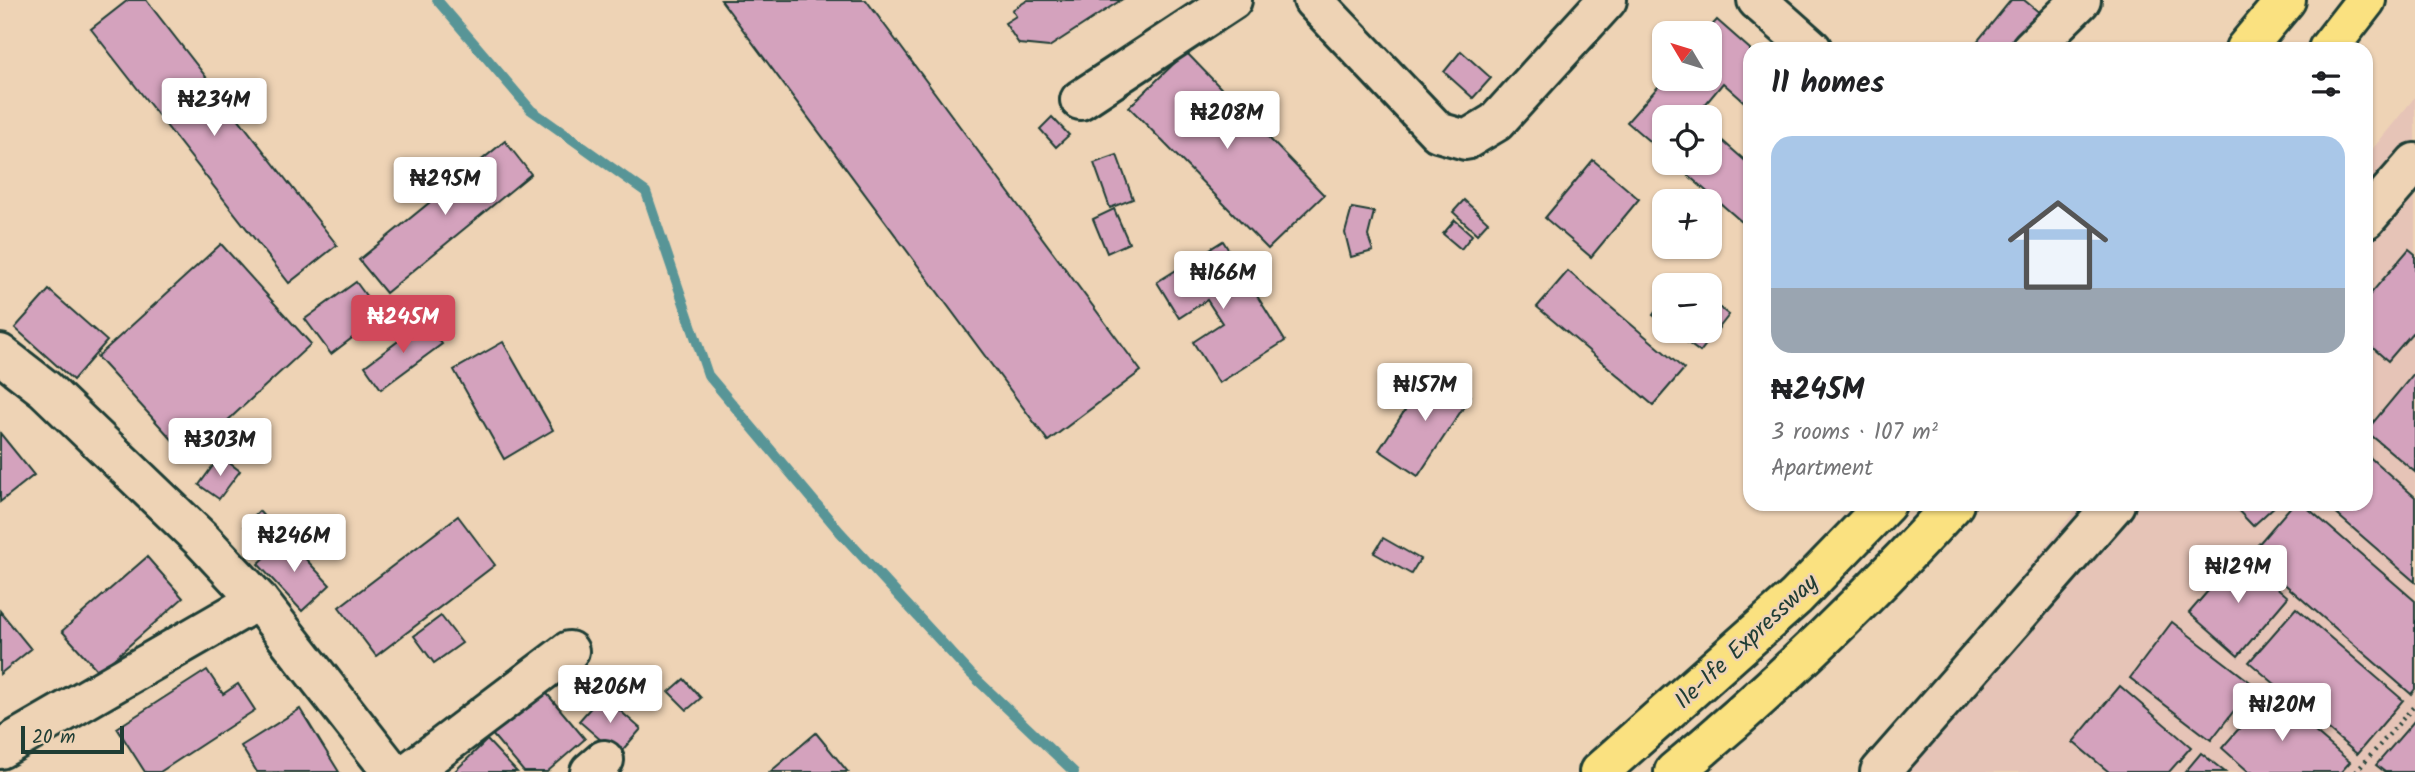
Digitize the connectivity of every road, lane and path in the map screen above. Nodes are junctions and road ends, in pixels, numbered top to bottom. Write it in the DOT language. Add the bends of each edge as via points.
graph roads {
  1 [pos="1232,0"];
  2 [pos="1312,0"];
  3 [pos="1606,0"];
  4 [pos="1757,0"];
  5 [pos="2081,0"];
  6 [pos="2286,0"];
  7 [pos="2367,0"];
  8 [pos="1804,42"];
  9 [pos="2038,42"];
  10 [pos="2251,42"];
  11 [pos="2334,42"];
  12 [pos="1080,100"];
  13 [pos="2415,163"];
  14 [pos="2373,211"];
  15 [pos="0,354"];
  16 [pos="1879,511"];
  17 [pos="1948,511"];
  18 [pos="2109,511"];
  19 [pos="258,600"];
  20 [pos="569,651"];
  21 [pos="2415,705"];
  22 [pos="0,749"];
  23 [pos="392,772"];
  24 [pos="409,772"];
  25 [pos="1599,772"];
  26 [pos="1674,772"];
  27 [pos="1880,772"];
  28 [pos="2356,772"];
  1 -- 12 [label="street"];
  2 -- 3 [label="street" via="1438,132 1466,140 1496,122"];
  4 -- 8 [label="street"];
  5 -- 9 [label="street"];
  6 -- 10 [label="highway"];
  7 -- 11 [label="highway"];
  13 -- 14 [label="street"];
  15 -- 19 [label="street" via="45,389"];
  16 -- 25 [label="highway, Ile-Ife Expressway" via="1796,597"];
  17 -- 26 [label="highway, Ile-Ife Expressway" via="1811,650"];
  18 -- 27 [label="street"];
  19 -- 22 [label="street"];
  19 -- 23 [label="street"];
  20 -- 24 [label="street"];
  21 -- 28 [label="path"];
}
